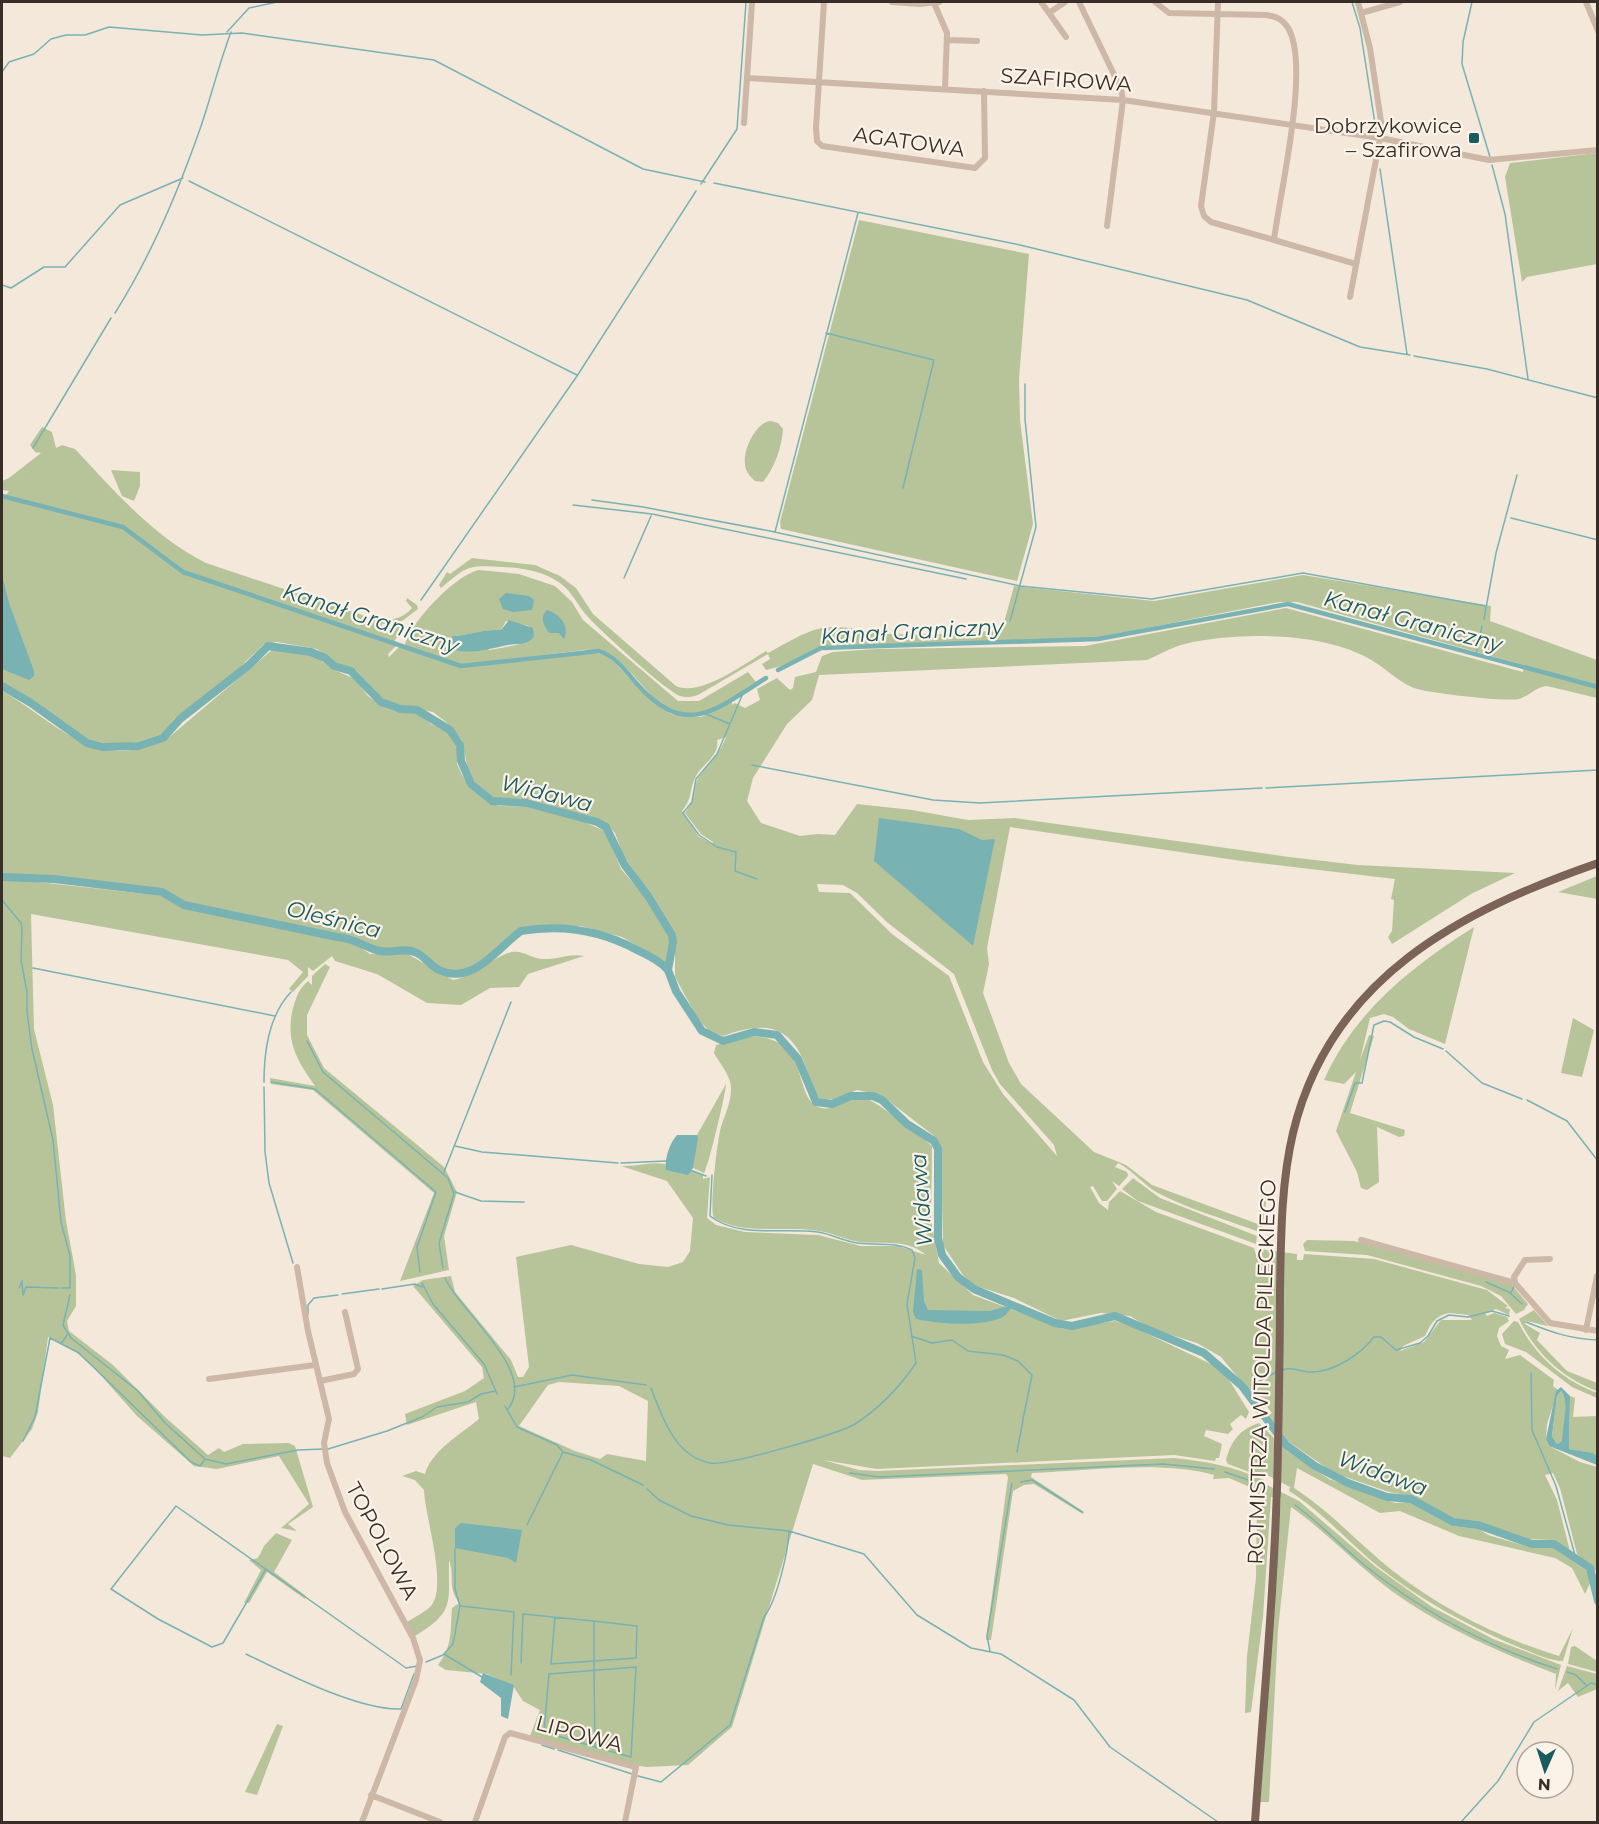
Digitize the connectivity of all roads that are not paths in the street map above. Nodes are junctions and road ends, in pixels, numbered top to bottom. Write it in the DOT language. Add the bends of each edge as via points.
graph roads {
  1 [pos="752,2"];
  2 [pos="824,2"];
  3 [pos="892,2"];
  4 [pos="936,2"];
  5 [pos="1041,2"];
  6 [pos="1065,2"];
  7 [pos="1079,2"];
  8 [pos="1155,2"];
  9 [pos="1218,2"];
  10 [pos="1358,2"];
  11 [pos="1400,2"];
  12 [pos="1586,2"];
  13 [pos="1049,13"];
  14 [pos="1361,13"];
  15 [pos="1217,14"];
  16 [pos="1598,31"];
  17 [pos="1066,38"];
  18 [pos="947,39"];
  19 [pos="977,41"];
  20 [pos="747,78"];
  21 [pos="818,82"];
  22 [pos="945,88"];
  23 [pos="984,92"];
  24 [pos="1123,100"];
  25 [pos="1214,112"];
  26 [pos="744,123"];
  27 [pos="1292,125"];
  28 [pos="1380,138"];
  29 [pos="1598,150"];
  30 [pos="1107,226"];
  31 [pos="1274,240"];
  32 [pos="1356,264"];
  33 [pos="1350,297"];
  34 [pos="1598,863"];
  35 [pos="1360,1240"];
  36 [pos="1550,1259"];
  37 [pos="297,1267"];
  38 [pos="1598,1276"];
  39 [pos="1515,1283"];
  40 [pos="345,1312"];
  41 [pos="1586,1330"];
  42 [pos="1598,1331"];
  43 [pos="315,1365"];
  44 [pos="209,1379"];
  45 [pos="320,1381"];
  46 [pos="371,1795"];
  47 [pos="362,1822"];
  48 [pos="440,1822"];
  49 [pos="475,1822"];
  50 [pos="625,1822"];
  51 [pos="1255,1822"];
  1 -- 20 [label="street"];
  2 -- 21 [label="street"];
  3 -- 4 [label="street"];
  4 -- 18 [label="street"];
  5 -- 13 [label="street"];
  6 -- 13 [label="street"];
  7 -- 24 [label="street"];
  8 -- 15 [label="street" via="1169,13"];
  9 -- 15 [label="street"];
  10 -- 14 [label="street"];
  11 -- 14 [label="street"];
  12 -- 16 [label="street"];
  13 -- 17 [label="street"];
  14 -- 28 [label="street" via="1371,52 1382,128"];
  15 -- 25 [label="street"];
  15 -- 27 [label="street" via="1273,16 1287,25 1298,84"];
  18 -- 19 [label="street"];
  18 -- 22 [label="street"];
  20 -- 21 [label="street, SZAFIROWA"];
  20 -- 26 [label="street"];
  21 -- 22 [label="street, SZAFIROWA"];
  21 -- 23 [label="street, AGATOWA" via="816,135 822,146 975,168 985,158"];
  22 -- 23 [label="street, SZAFIROWA"];
  23 -- 24 [label="street, SZAFIROWA"];
  24 -- 25 [label="street, SZAFIROWA"];
  24 -- 30 [label="street"];
  25 -- 27 [label="street, SZAFIROWA"];
  25 -- 31 [label="street" via="1201,200 1204,216 1211,222"];
  27 -- 28 [label="street, SZAFIROWA"];
  27 -- 31 [label="street"];
  28 -- 29 [label="street, SZAFIROWA" via="1489,160"];
  28 -- 32 [label="street"];
  31 -- 32 [label="street"];
  32 -- 33 [label="street"];
  34 -- 51 [label="main road, ROTMISTRZA WITOLDA PILECKIEGO" via="1506,897 1429,940 1399,964 1349,1016 1318,1067 1300,1109 1287,1166 1281,1234 1277,1497"];
  35 -- 39 [label="street"];
  36 -- 39 [label="street" via="1525,1260 1514,1277"];
  37 -- 43 [label="street, TOPOLOWA"];
  38 -- 41 [label="street"];
  39 -- 41 [label="street" via="1550,1323"];
  40 -- 45 [label="street" via="358,1370"];
  41 -- 42 [label="street"];
  43 -- 44 [label="street"];
  43 -- 45 [label="street, TOPOLOWA"];
  45 -- 46 [label="street, TOPOLOWA" via="330,1424 324,1450 345,1512 396,1603 420,1657 416,1680"];
  46 -- 47 [label="street, TOPOLOWA"];
  46 -- 48 [label="street"];
  49 -- 50 [label="street, LIPOWA" via="510,1733 636,1767"];
}
